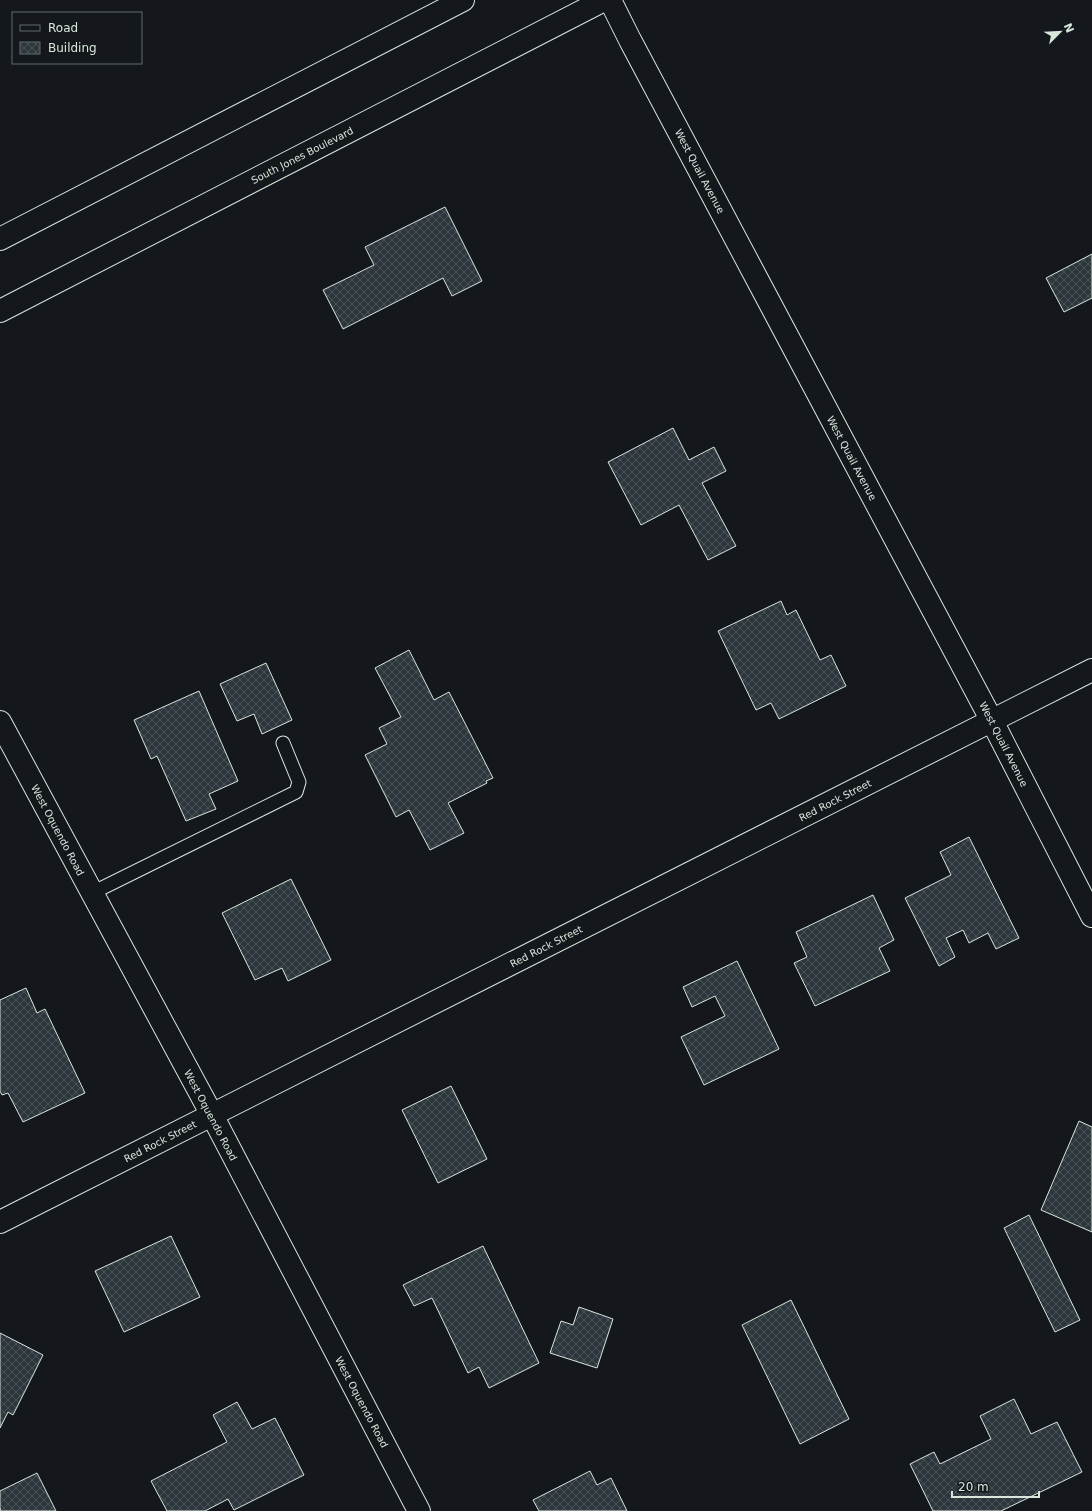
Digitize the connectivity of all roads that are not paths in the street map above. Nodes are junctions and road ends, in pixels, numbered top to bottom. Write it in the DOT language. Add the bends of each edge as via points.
graph roads {
  1 [pos="463,0"];
  2 [pos="604,0"];
  3 [pos="610,0"];
  4 [pos="0,239"];
  5 [pos="0,310"];
  6 [pos="1092,670"];
  7 [pos="992,721"];
  8 [pos="0,722"];
  9 [pos="283,743"];
  10 [pos="92,893"];
  11 [pos="1092,916"];
  12 [pos="212,1115"];
  13 [pos="0,1222"];
  14 [pos="419,1511"];
  1 -- 4 [label="street"];
  2 -- 5 [label="street, South Jones Boulevard"];
  3 -- 7 [label="street, West Quail Avenue"];
  6 -- 7 [label="street, Red Rock Street"];
  7 -- 11 [label="street, West Quail Avenue"];
  7 -- 12 [label="street, Red Rock Street"];
  8 -- 10 [label="street, West Oquendo Road"];
  9 -- 10 [label="lane" via="300,782 296,792"];
  10 -- 12 [label="street, West Oquendo Road"];
  12 -- 13 [label="street, Red Rock Street"];
  12 -- 14 [label="street, West Oquendo Road"];
}
